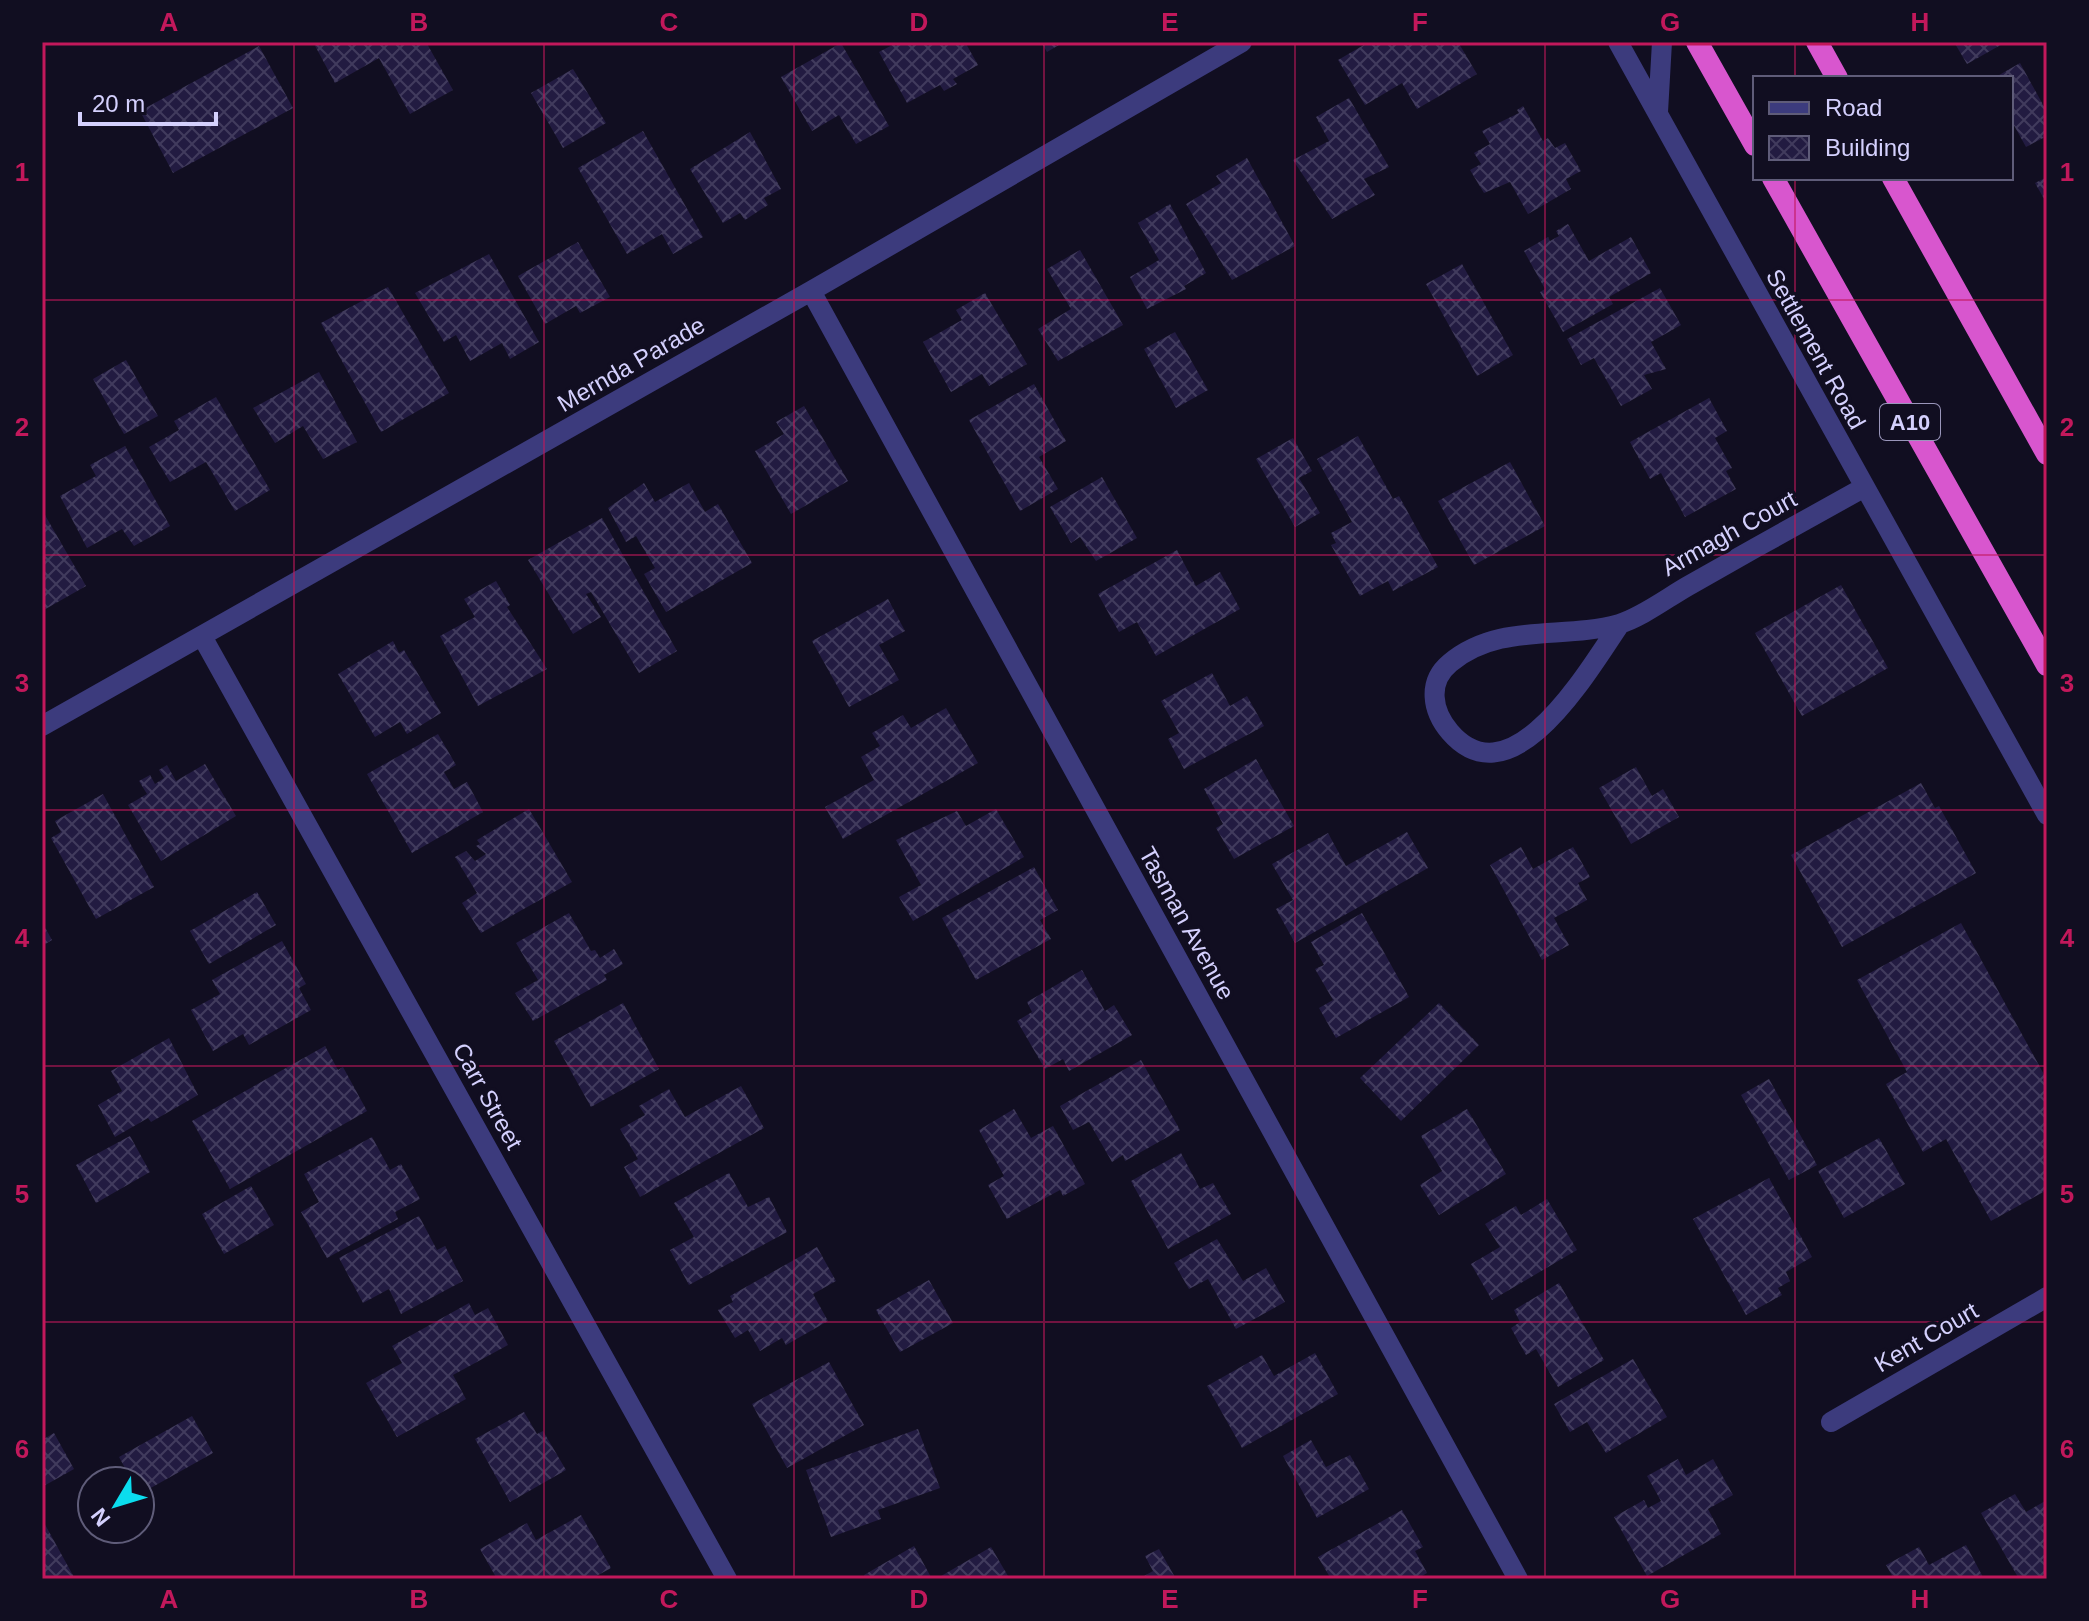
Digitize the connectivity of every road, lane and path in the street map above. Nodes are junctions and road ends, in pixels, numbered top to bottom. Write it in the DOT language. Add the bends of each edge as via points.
graph roads {
  1 [pos="1242,42"];
  2 [pos="1618,42"];
  3 [pos="1662,42"];
  4 [pos="1697,42"];
  5 [pos="1817,42"];
  6 [pos="1836,76"];
  7 [pos="1658,116"];
  8 [pos="1753,141"];
  9 [pos="1774,180"];
  10 [pos="1894,180"];
  11 [pos="811,291"];
  12 [pos="2047,454"];
  13 [pos="1863,488"];
  14 [pos="1620,624"];
  15 [pos="203,638"];
  16 [pos="2047,665"];
  17 [pos="42,726"];
  18 [pos="2047,815"];
  19 [pos="2047,1297"];
  20 [pos="1831,1422"];
  21 [pos="727,1579"];
  22 [pos="1518,1579"];
  1 -- 11 [label="street, Mernda Parade"];
  2 -- 7 [label="street, Settlement Road"];
  3 -- 7 [label="street"];
  4 -- 8 [label="highway"];
  5 -- 6 [label="highway"];
  7 -- 13 [label="street, Settlement Road"];
  9 -- 16 [label="highway, Settlement Road / A10"];
  10 -- 12 [label="highway"];
  11 -- 15 [label="street, Mernda Parade"];
  11 -- 22 [label="street, Tasman Avenue"];
  13 -- 14 [label="street, Armagh Court"];
  13 -- 18 [label="street, Settlement Road"];
  14 -- 14 [label="street, Armagh Court" via="1554,713 1506,752 1471,751 1439,716 1437,680 1453,661 1478,645"];
  15 -- 17 [label="street, Mernda Parade"];
  15 -- 21 [label="street, Carr Street"];
  19 -- 20 [label="street, Kent Court"];
}
